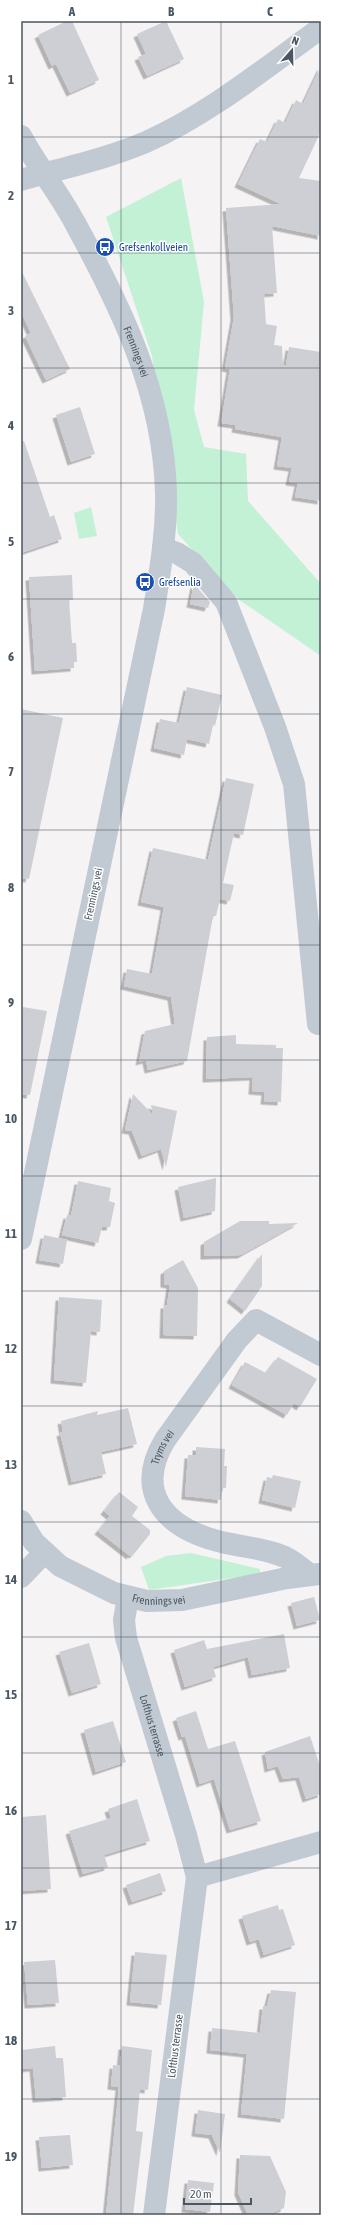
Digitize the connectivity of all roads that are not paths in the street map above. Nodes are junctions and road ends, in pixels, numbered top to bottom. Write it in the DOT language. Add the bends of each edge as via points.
graph roads {
  1 [pos="321,28"];
  2 [pos="21,136"];
  3 [pos="46,173"];
  4 [pos="21,180"];
  5 [pos="163,548"];
  6 [pos="318,1024"];
  7 [pos="21,1239"];
  8 [pos="321,1354"];
  9 [pos="21,1521"];
  10 [pos="44,1553"];
  11 [pos="316,1575"];
  12 [pos="21,1577"];
  13 [pos="128,1597"];
  14 [pos="321,1842"];
  15 [pos="197,1877"];
  16 [pos="154,2215"];
  1 -- 3 [label="street" via="179,125 145,142"];
  2 -- 3 [label="street, Frennings vei"];
  3 -- 4 [label="street"];
  3 -- 5 [label="street, Frennings vei" via="123,314 145,372 153,400 164,464 166,493"];
  5 -- 6 [label="street" via="193,563 226,602 275,727 294,784"];
  5 -- 7 [label="street, Frennings vei" via="151,623"];
  8 -- 11 [label="street, Tryms vei" via="256,1320 237,1340 165,1440 156,1454 152,1470 152,1485 156,1499 166,1512 188,1529 214,1540 285,1557"];
  9 -- 10 [label="street, Frennings vei"];
  10 -- 12 [label="street"];
  10 -- 13 [label="street, Frennings vei" via="60,1566 82,1578"];
  11 -- 13 [label="street, Frennings vei" via="182,1600 147,1601"];
  13 -- 15 [label="street, Lofthus terrasse" via="124,1620 126,1638"];
  14 -- 15 [label="street"];
  15 -- 16 [label="street, Lofthus terrasse"];
}
